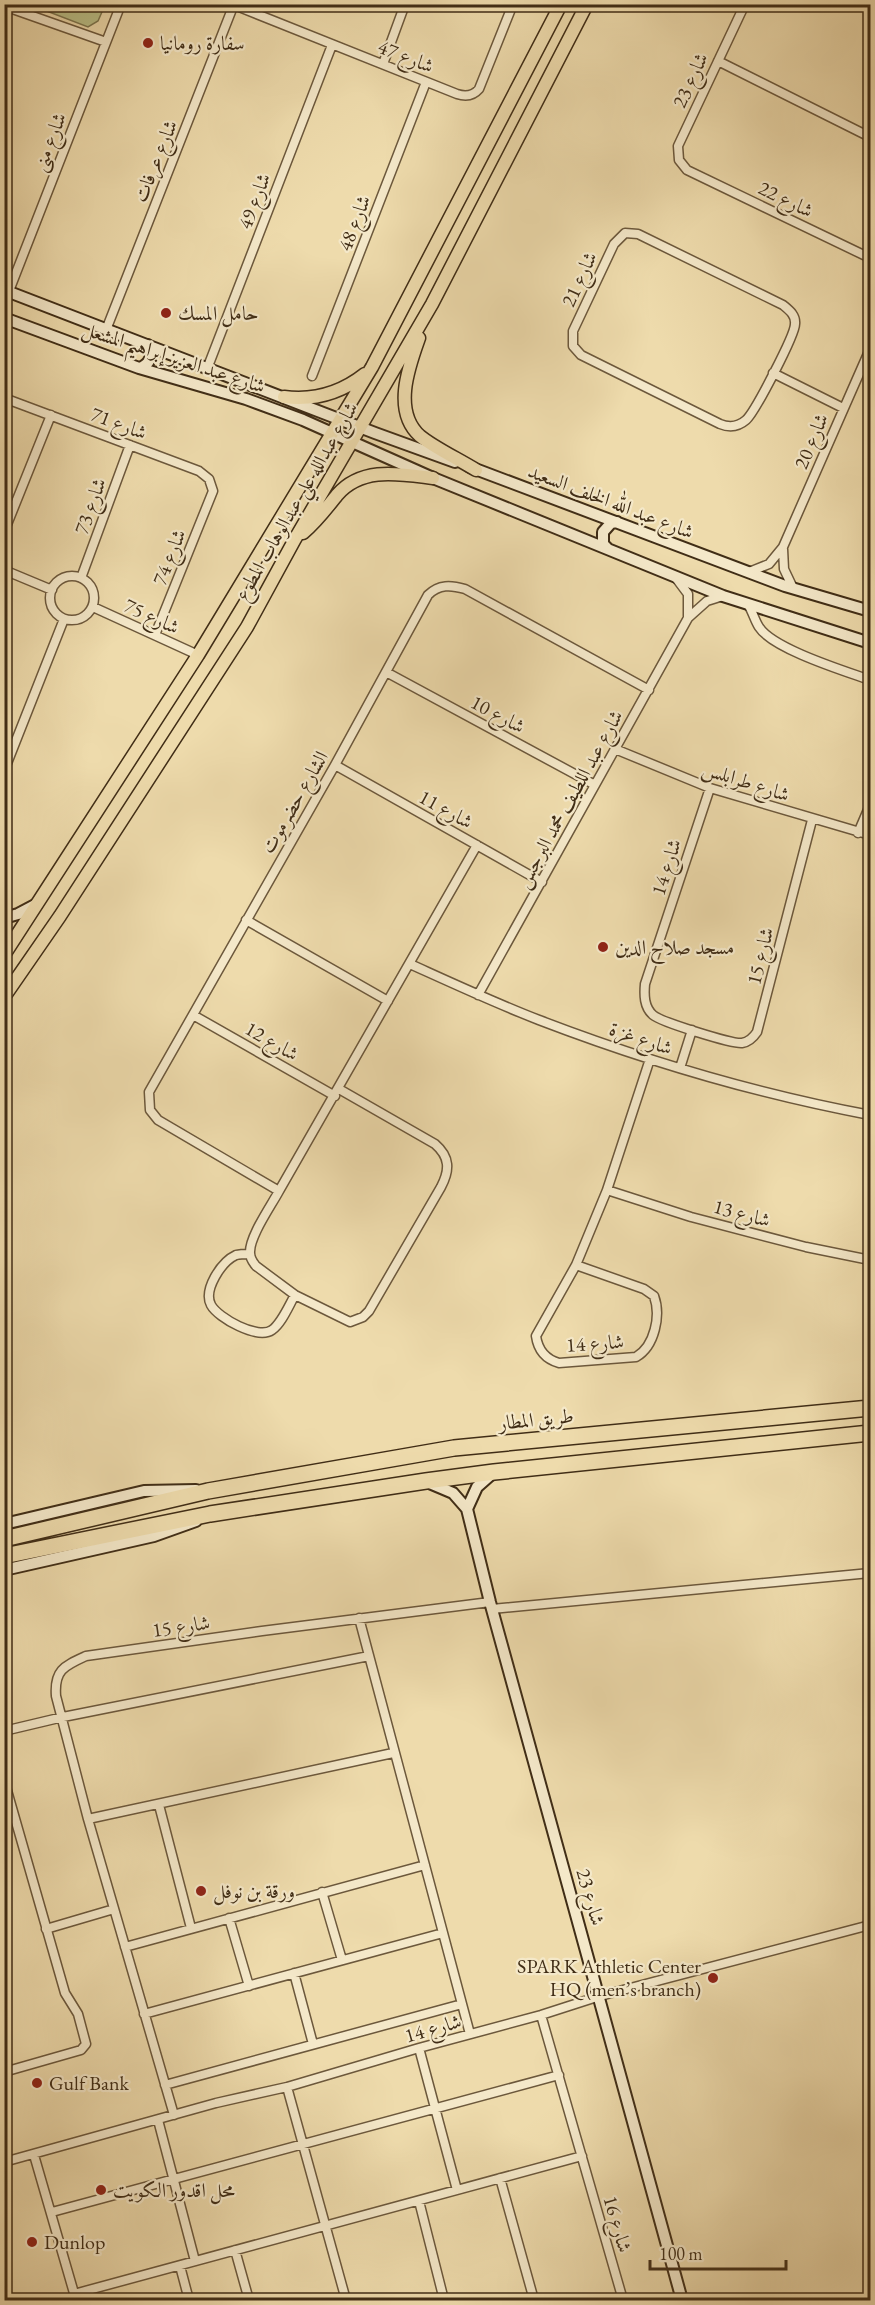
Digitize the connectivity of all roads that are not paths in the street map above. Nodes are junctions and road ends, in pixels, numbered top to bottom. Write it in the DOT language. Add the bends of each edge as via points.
graph roads {
  1 [pos="121,4"];
  2 [pos="405,4"];
  3 [pos="513,4"];
  4 [pos="561,4"];
  5 [pos="587,4"];
  6 [pos="745,4"];
  7 [pos="234,5"];
  8 [pos="4,6"];
  9 [pos="106,42"];
  10 [pos="332,45"];
  11 [pos="718,61"];
  12 [pos="382,64"];
  13 [pos="426,82"];
  14 [pos="870,137"];
  15 [pos="687,170"];
  16 [pos="870,258"];
  17 [pos="7,290"];
  18 [pos="432,304"];
  19 [pos="4,318"];
  20 [pos="106,330"];
  21 [pos="148,345"];
  22 [pos="870,349"];
  23 [pos="372,367"];
  24 [pos="139,368"];
  25 [pos="207,369"];
  26 [pos="773,374"];
  27 [pos="312,376"];
  28 [pos="284,397"];
  29 [pos="4,398"];
  30 [pos="843,408"];
  31 [pos="51,415"];
  32 [pos="340,419"];
  33 [pos="360,428"];
  34 [pos="332,433"];
  35 [pos="352,442"];
  36 [pos="130,445"];
  37 [pos="476,470"];
  38 [pos="433,478"];
  39 [pos="213,491"];
  40 [pos="617,522"];
  41 [pos="4,532"];
  42 [pos="295,539"];
  43 [pos="783,547"];
  44 [pos="607,548"];
  45 [pos="4,570"];
  46 [pos="748,573"];
  47 [pos="81,578"];
  48 [pos="676,578"];
  49 [pos="793,588"];
  50 [pos="52,590"];
  51 [pos="723,596"];
  52 [pos="749,606"];
  53 [pos="93,607"];
  54 [pos="870,611"];
  55 [pos="688,618"];
  56 [pos="64,619"];
  57 [pos="155,635"];
  58 [pos="870,643"];
  59 [pos="198,655"];
  60 [pos="386,672"];
  61 [pos="870,680"];
  62 [pos="649,690"];
  63 [pos="615,748"];
  64 [pos="335,765"];
  65 [pos="4,771"];
  66 [pos="595,785"];
  67 [pos="710,788"];
  68 [pos="870,805"];
  69 [pos="812,820"];
  70 [pos="858,832"];
  71 [pos="870,835"];
  72 [pos="477,845"];
  73 [pos="542,882"];
  74 [pos="40,902"];
  75 [pos="4,918"];
  76 [pos="246,920"];
  77 [pos="4,955"];
  78 [pos="410,964"];
  79 [pos="478,995"];
  80 [pos="4,997"];
  81 [pos="388,1001"];
  82 [pos="193,1015"];
  83 [pos="692,1030"];
  84 [pos="650,1059"];
  85 [pos="680,1068"];
  86 [pos="337,1093"];
  87 [pos="870,1115"];
  88 [pos="607,1190"];
  89 [pos="279,1191"];
  90 [pos="250,1254"];
  91 [pos="870,1260"];
  92 [pos="576,1265"];
  93 [pos="295,1295"];
  94 [pos="870,1408"];
  95 [pos="870,1425"];
  96 [pos="870,1433"];
  97 [pos="762,1444"];
  98 [pos="494,1472"];
  99 [pos="426,1482"];
  100 [pos="208,1491"];
  101 [pos="467,1509"];
  102 [pos="210,1514"];
  103 [pos="4,1524"];
  104 [pos="11,1537"];
  105 [pos="4,1556"];
  106 [pos="4,1570"];
  107 [pos="870,1573"];
  108 [pos="491,1605"];
  109 [pos="359,1618"];
  110 [pos="369,1656"];
  111 [pos="63,1717"];
  112 [pos="4,1731"];
  113 [pos="393,1753"];
  114 [pos="4,1780"];
  115 [pos="159,1805"];
  116 [pos="87,1819"];
  117 [pos="424,1865"];
  118 [pos="322,1892"];
  119 [pos="114,1909"];
  120 [pos="229,1918"];
  121 [pos="870,1925"];
  122 [pos="191,1928"];
  123 [pos="46,1929"];
  124 [pos="443,1933"];
  125 [pos="125,1947"];
  126 [pos="342,1960"];
  127 [pos="294,1973"];
  128 [pos="249,1986"];
  129 [pos="600,1996"];
  130 [pos="462,2004"];
  131 [pos="144,2014"];
  132 [pos="542,2015"];
  133 [pos="470,2034"];
  134 [pos="313,2044"];
  135 [pos="419,2048"];
  136 [pos="4,2072"];
  137 [pos="559,2075"];
  138 [pos="165,2085"];
  139 [pos="287,2087"];
  140 [pos="435,2108"];
  141 [pos="174,2115"];
  142 [pos="158,2120"];
  143 [pos="302,2144"];
  144 [pos="34,2155"];
  145 [pos="582,2156"];
  146 [pos="4,2162"];
  147 [pos="500,2178"];
  148 [pos="173,2179"];
  149 [pos="457,2190"];
  150 [pos="419,2201"];
  151 [pos="52,2212"];
  152 [pos="325,2225"];
  153 [pos="235,2250"];
  154 [pos="195,2261"];
  155 [pos="180,2266"];
  156 [pos="75,2297"];
  157 [pos="189,2301"];
  158 [pos="249,2301"];
  159 [pos="346,2301"];
  160 [pos="444,2301"];
  161 [pos="534,2301"];
  162 [pos="622,2301"];
  163 [pos="682,2301"];
  1 -- 9 [label="street, شارع منى"];
  2 -- 12 [label="street"];
  3 -- 13 [label="street, شارع 47" via="475,94 462,96"];
  4 -- 23 [label="main road, شارع عبدالله علي عبدالوهاب المطوع"];
  5 -- 18 [label="main road, شارع عبدالله علي عبدالوهاب المطوع"];
  6 -- 11 [label="street, شارع 23"];
  7 -- 10 [label="street, شارع 47"];
  7 -- 20 [label="street, شارع عرفات"];
  8 -- 9 [label="street"];
  9 -- 17 [label="street, شارع منى"];
  10 -- 12 [label="street, شارع 47"];
  10 -- 25 [label="street, شارع 49"];
  11 -- 14 [label="street"];
  11 -- 15 [label="street, شارع 23" via="678,146 679,160"];
  12 -- 13 [label="street, شارع 47"];
  13 -- 27 [label="street, شارع 48"];
  15 -- 16 [label="street, شارع 22"];
  17 -- 20 [label="main road, شارع عبد العزيز إبراهيم المشعل"];
  18 -- 33 [label="main road, شارع عبدالله علي عبدالوهاب المطوع"];
  18 -- 37 [label="main road" via="410,362 404,394 407,409 419,435"];
  19 -- 24 [label="main road, شارع عبد العزيز إبراهيم المشعل"];
  20 -- 21 [label="main road, شارع عبد العزيز إبراهيم المشعل"];
  21 -- 24 [label="main road" via="150,359"];
  21 -- 25 [label="main road, شارع عبد العزيز إبراهيم المشعل"];
  22 -- 30 [label="street, شارع 20"];
  23 -- 28 [label="main road" via="348,386 329,394 302,399"];
  23 -- 32 [label="main road, شارع عبدالله علي عبدالوهاب المطوع"];
  24 -- 34 [label="main road, شارع عبد العزيز إبراهيم المشعل" via="246,399"];
  25 -- 28 [label="main road, شارع عبد العزيز إبراهيم المشعل"];
  26 -- 26 [label="street, شارع 21" via="795,326 790,311 638,234 625,233 619,237 573,331 576,351 727,427 741,424 754,412"];
  26 -- 30 [label="street"];
  28 -- 32 [label="main road, شارع عبد العزيز إبراهيم المشعل"];
  29 -- 31 [label="street, شارع 71"];
  30 -- 43 [label="street, شارع 20"];
  31 -- 36 [label="street, شارع 71"];
  31 -- 41 [label="street"];
  32 -- 33 [label="main road, شارع عبد الله الخلف السعيد"];
  32 -- 34 [label="main road, شارع عبدالله علي عبدالوهاب المطوع"];
  33 -- 35 [label="main road, شارع عبدالله علي عبدالوهاب المطوع"];
  33 -- 37 [label="main road, شارع عبد الله الخلف السعيد"];
  34 -- 35 [label="main road"];
  34 -- 59 [label="main road, شارع عبدالله علي عبدالوهاب المطوع"];
  35 -- 38 [label="main road"];
  35 -- 42 [label="main road, شارع عبدالله علي عبدالوهاب المطوع"];
  36 -- 39 [label="street, شارع 71" via="199,471"];
  36 -- 47 [label="street, شارع 73"];
  37 -- 40 [label="main road, شارع عبد الله الخلف السعيد"];
  38 -- 42 [label="main road" via="390,473 360,479 345,488"];
  38 -- 44 [label="main road"];
  39 -- 57 [label="street, شارع 74"];
  40 -- 44 [label="main road" via="603,532"];
  40 -- 46 [label="main road, شارع عبد الله الخلف السعيد"];
  42 -- 80 [label="main road, شارع عبدالله علي عبدالوهاب المطوع" via="247,627"];
  43 -- 46 [label="street, شارع 20" via="769,564"];
  43 -- 49 [label="street" via="784,569"];
  44 -- 48 [label="main road"];
  45 -- 50 [label="street"];
  46 -- 49 [label="main road, شارع عبد الله الخلف السعيد"];
  47 -- 50 [label="street" via="64,578"];
  47 -- 53 [label="street" via="93,590"];
  48 -- 51 [label="main road"];
  48 -- 55 [label="street" via="687,594"];
  49 -- 54 [label="main road, شارع عبد الله الخلف السعيد"];
  50 -- 56 [label="street" via="52,607"];
  51 -- 52 [label="main road"];
  51 -- 55 [label="street, شارع عبد اللطيف محمد البرجس" via="707,601"];
  52 -- 58 [label="main road"];
  52 -- 61 [label="street" via="760,628 773,641"];
  53 -- 56 [label="street" via="81,619"];
  53 -- 57 [label="street, شارع 75"];
  55 -- 62 [label="street, شارع عبد اللطيف محمد البرجس"];
  56 -- 65 [label="street"];
  57 -- 59 [label="street, شارع 75"];
  59 -- 74 [label="main road, شارع عبدالله علي عبدالوهاب المطوع"];
  60 -- 62 [label="street, الشارع حضرموت" via="428,595 451,586 465,589"];
  60 -- 64 [label="street, الشارع حضرموت"];
  60 -- 66 [label="street, شارع 10"];
  62 -- 63 [label="street, شارع عبد اللطيف محمد البرجس"];
  63 -- 66 [label="street, شارع عبد اللطيف محمد البرجس"];
  63 -- 67 [label="street, شارع طرابلس"];
  64 -- 72 [label="street, شارع 11"];
  64 -- 76 [label="street, الشارع حضرموت"];
  66 -- 73 [label="street, شارع عبد اللطيف محمد البرجس"];
  67 -- 69 [label="street, شارع طرابلس"];
  67 -- 83 [label="street, شارع 14" via="644,994 653,1016"];
  68 -- 70 [label="street"];
  69 -- 70 [label="street, شارع طرابلس"];
  69 -- 83 [label="street, شارع 15" via="757,1032 749,1041 739,1043"];
  70 -- 71 [label="street, شارع طرابلس"];
  72 -- 73 [label="street, شارع 11"];
  72 -- 78 [label="street"];
  73 -- 79 [label="street, شارع عبد اللطيف محمد البرجس"];
  74 -- 75 [label="main road"];
  74 -- 77 [label="main road, شارع عبدالله علي عبدالوهاب المطوع"];
  76 -- 81 [label="street"];
  76 -- 82 [label="street, الشارع حضرموت"];
  78 -- 79 [label="street, شارع غزة"];
  78 -- 81 [label="street"];
  79 -- 84 [label="street, شارع غزة"];
  81 -- 86 [label="street"];
  82 -- 86 [label="street, شارع 12"];
  82 -- 89 [label="street, الشارع حضرموت" via="150,1092 150,1110 158,1120"];
  83 -- 85 [label="street"];
  84 -- 85 [label="street, شارع غزة"];
  84 -- 88 [label="street, شارع 14"];
  85 -- 87 [label="street, شارع غزة"];
  86 -- 89 [label="street"];
  86 -- 93 [label="street" via="435,1144 444,1152 448,1170 363,1317 346,1321"];
  88 -- 91 [label="street, شارع 13" via="691,1217"];
  88 -- 92 [label="street, شارع 14"];
  89 -- 90 [label="street"];
  90 -- 93 [label="street" via="256,1266"];
  90 -- 93 [label="street" via="229,1260 213,1281 208,1295 214,1310 244,1328 263,1333 274,1329"];
  92 -- 92 [label="street, شارع 14" via="536,1336 542,1353 559,1363 636,1357 642,1353 651,1341 657,1318 654,1296"];
  94 -- 100 [label="highway, طريق المطار" via="454,1448"];
  95 -- 97 [label="highway" via="789,1435"];
  96 -- 97 [label="highway"];
  97 -- 98 [label="highway"];
  98 -- 99 [label="highway"];
  98 -- 101 [label="main road" via="477,1487"];
  99 -- 101 [label="main road" via="453,1493"];
  99 -- 102 [label="highway"];
  100 -- 103 [label="main road, طريق المطار" via="144,1491"];
  100 -- 104 [label="highway, طريق المطار"];
  101 -- 108 [label="main road, شارع 23"];
  102 -- 105 [label="highway"];
  102 -- 106 [label="main road" via="154,1536"];
  107 -- 108 [label="street"];
  108 -- 109 [label="street, شارع 15"];
  108 -- 129 [label="main road, شارع 23"];
  109 -- 110 [label="street"];
  109 -- 111 [label="street, شارع 15" via="86,1656 66,1665 56,1679 56,1696"];
  110 -- 111 [label="street"];
  110 -- 113 [label="street"];
  111 -- 112 [label="street"];
  111 -- 116 [label="street, شارع 15"];
  113 -- 115 [label="street"];
  113 -- 117 [label="street"];
  114 -- 123 [label="street"];
  115 -- 116 [label="street"];
  115 -- 122 [label="street"];
  116 -- 119 [label="street, شارع 15"];
  117 -- 118 [label="street"];
  117 -- 124 [label="street"];
  118 -- 120 [label="street"];
  118 -- 126 [label="street"];
  119 -- 123 [label="street"];
  119 -- 125 [label="street, شارع 15"];
  120 -- 122 [label="street"];
  120 -- 128 [label="street"];
  121 -- 129 [label="street, شارع 14"];
  122 -- 125 [label="street"];
  123 -- 136 [label="street" via="65,1993 78,2013 86,2044 81,2050"];
  124 -- 126 [label="street"];
  124 -- 130 [label="street"];
  125 -- 131 [label="street, شارع 15"];
  126 -- 127 [label="street"];
  127 -- 128 [label="street"];
  127 -- 134 [label="street"];
  128 -- 131 [label="street"];
  129 -- 132 [label="street, شارع 14"];
  129 -- 163 [label="main road, شارع 23"];
  130 -- 133 [label="street"];
  130 -- 134 [label="street"];
  131 -- 138 [label="street, شارع 15"];
  132 -- 133 [label="street, شارع 14"];
  132 -- 137 [label="street, شارع 16"];
  133 -- 135 [label="street, شارع 14"];
  134 -- 138 [label="street"];
  135 -- 139 [label="street, شارع 14"];
  135 -- 140 [label="street"];
  137 -- 140 [label="street"];
  137 -- 145 [label="street, شارع 16"];
  138 -- 141 [label="street, شارع 15"];
  139 -- 141 [label="street, شارع 14"];
  139 -- 143 [label="street"];
  140 -- 143 [label="street"];
  140 -- 149 [label="street"];
  141 -- 142 [label="street, شارع 14"];
  142 -- 144 [label="street, شارع 14"];
  142 -- 148 [label="street"];
  143 -- 148 [label="street"];
  143 -- 152 [label="street"];
  144 -- 146 [label="street, شارع 14"];
  144 -- 151 [label="street"];
  145 -- 147 [label="street"];
  145 -- 162 [label="street, شارع 16"];
  147 -- 149 [label="street"];
  147 -- 161 [label="street"];
  148 -- 151 [label="street"];
  148 -- 154 [label="street"];
  149 -- 150 [label="street"];
  150 -- 152 [label="street"];
  150 -- 160 [label="street"];
  151 -- 156 [label="street"];
  152 -- 153 [label="street"];
  152 -- 159 [label="street"];
  153 -- 154 [label="street"];
  153 -- 158 [label="street"];
  154 -- 155 [label="street"];
  155 -- 156 [label="street"];
  155 -- 157 [label="street"];
}
